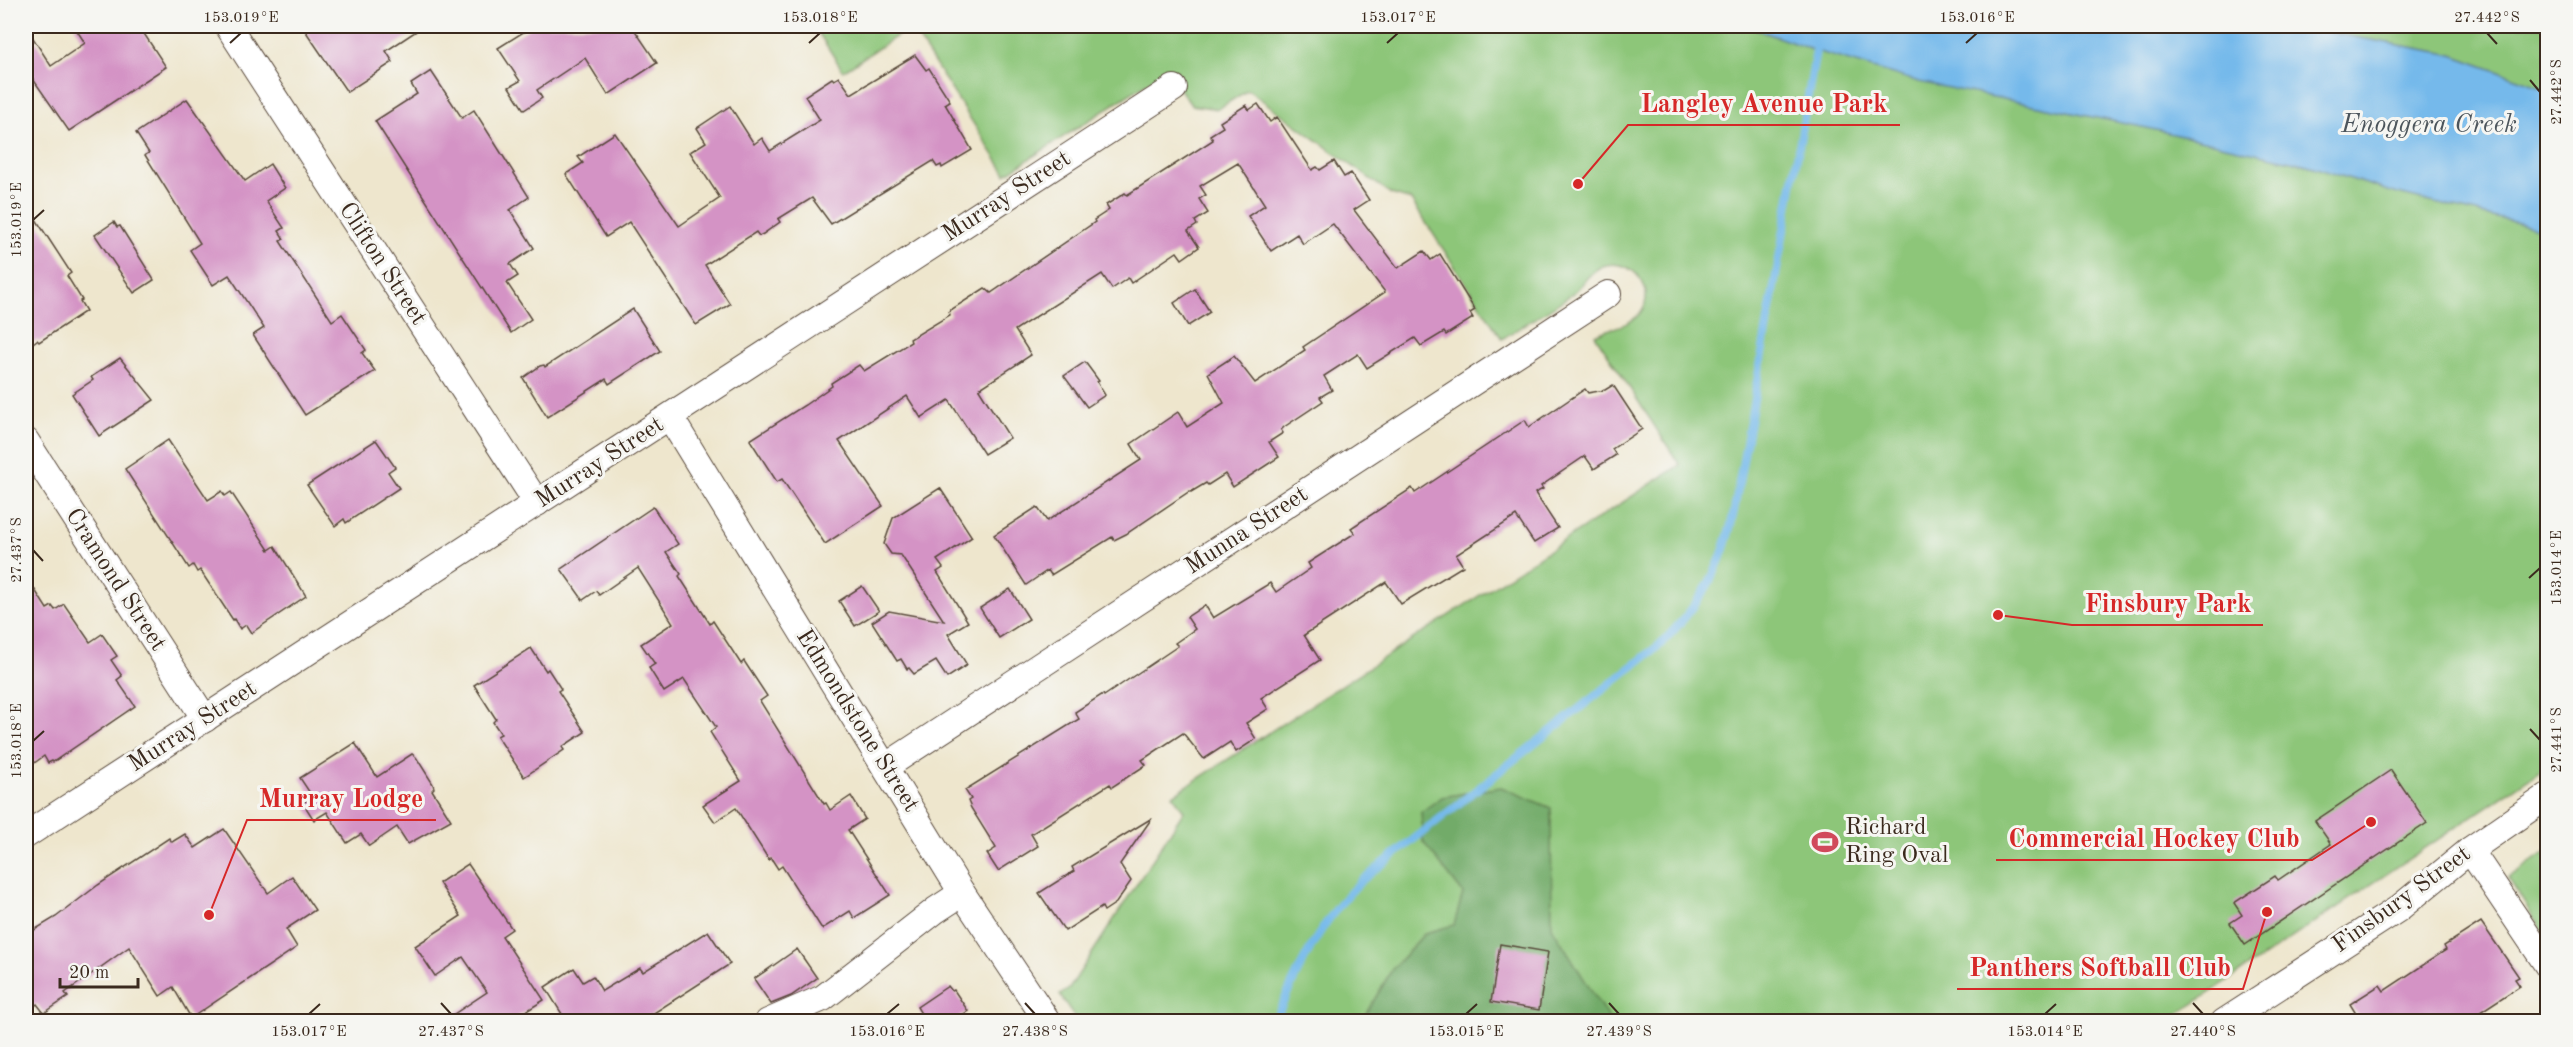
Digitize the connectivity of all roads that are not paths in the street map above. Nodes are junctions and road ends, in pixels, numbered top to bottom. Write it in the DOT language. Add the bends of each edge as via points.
graph roads {
  1 [pos="228,26"];
  2 [pos="1174,88"];
  3 [pos="1608,294"];
  4 [pos="670,417"];
  5 [pos="26,441"];
  6 [pos="537,503"];
  7 [pos="206,719"];
  8 [pos="885,767"];
  9 [pos="2547,796"];
  10 [pos="26,835"];
  11 [pos="2470,850"];
  12 [pos="962,893"];
  13 [pos="2547,966"];
  14 [pos="768,1022"];
  15 [pos="1048,1022"];
  16 [pos="2224,1022"];
  1 -- 6 [label="street, Clifton Street"];
  2 -- 4 [label="street, Murray Street"];
  3 -- 8 [label="street, Munna Street"];
  4 -- 6 [label="street, Murray Street"];
  4 -- 8 [label="street, Edmondstone Street"];
  5 -- 7 [label="street, Cramond Street"];
  6 -- 7 [label="street, Murray Street"];
  7 -- 10 [label="street, Murray Street"];
  8 -- 12 [label="street, Edmondstone Street"];
  9 -- 11 [label="street, Finsbury Street"];
  11 -- 13 [label="street"];
  11 -- 16 [label="street, Finsbury Street" via="2398,909"];
  12 -- 14 [label="street" via="823,998"];
  12 -- 15 [label="street, Edmondstone Street"];
}
